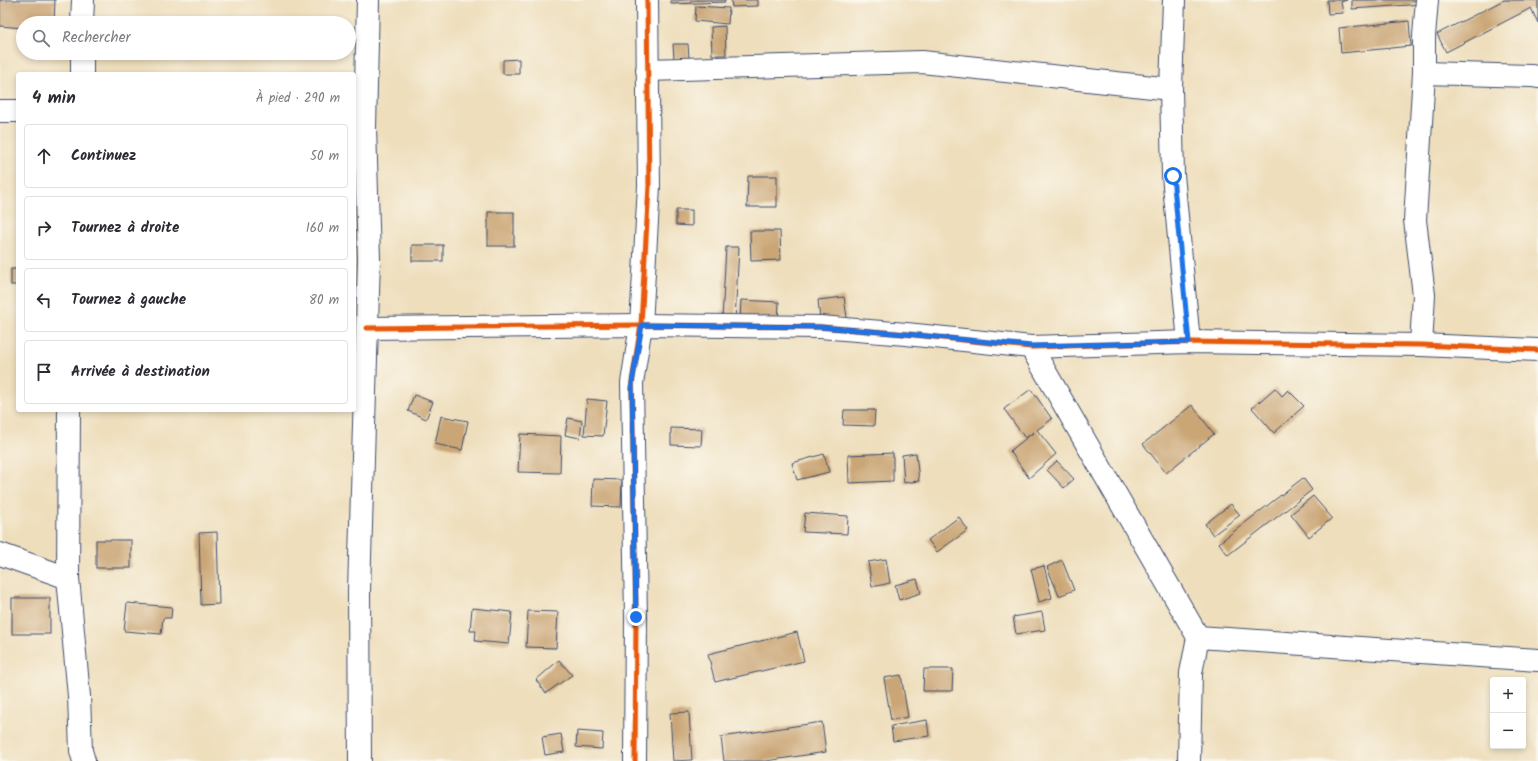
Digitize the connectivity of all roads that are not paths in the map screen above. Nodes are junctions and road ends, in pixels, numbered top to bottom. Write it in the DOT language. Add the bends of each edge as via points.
graph roads {
  1 [pos="83,0"];
  2 [pos="368,0"];
  3 [pos="647,0"];
  4 [pos="1174,0"];
  5 [pos="1427,0"];
  6 [pos="82,16"];
  7 [pos="82,60"];
  8 [pos="647,70"];
  9 [pos="82,72"];
  10 [pos="1424,73"];
  11 [pos="1538,78"];
  12 [pos="1171,89"];
  13 [pos="16,110"];
  14 [pos="0,111"];
  15 [pos="360,127"];
  16 [pos="642,325"];
  17 [pos="367,328"];
  18 [pos="1189,342"];
  19 [pos="1422,345"];
  20 [pos="1031,346"];
  21 [pos="1538,350"];
  22 [pos="69,412"];
  23 [pos="0,554"];
  24 [pos="68,578"];
  25 [pos="1198,637"];
  26 [pos="1538,660"];
  27 [pos="84,761"];
  28 [pos="360,761"];
  29 [pos="635,761"];
  30 [pos="1189,761"];
  1 -- 6 [label="street"];
  2 -- 15 [label="street"];
  3 -- 8 [label="street"];
  4 -- 12 [label="street"];
  5 -- 10 [label="street"];
  7 -- 9 [label="street"];
  8 -- 12 [label="street" via="922,62"];
  8 -- 16 [label="street" via="649,186"];
  10 -- 11 [label="street"];
  10 -- 19 [label="street" via="1415,220 1424,295"];
  12 -- 18 [label="street" via="1173,176"];
  13 -- 14 [label="street"];
  15 -- 17 [label="street" via="369,259"];
  16 -- 17 [label="street"];
  16 -- 20 [label="street" via="820,327"];
  16 -- 29 [label="street" via="632,383 636,617"];
  17 -- 28 [label="street" via="359,591"];
  18 -- 19 [label="street"];
  18 -- 20 [label="street"];
  19 -- 21 [label="street"];
  20 -- 25 [label="street"];
  22 -- 24 [label="street"];
  23 -- 24 [label="street"];
  24 -- 27 [label="street" via="80,696 81,751"];
  25 -- 26 [label="street"];
  25 -- 30 [label="street" via="1191,673"];
}
